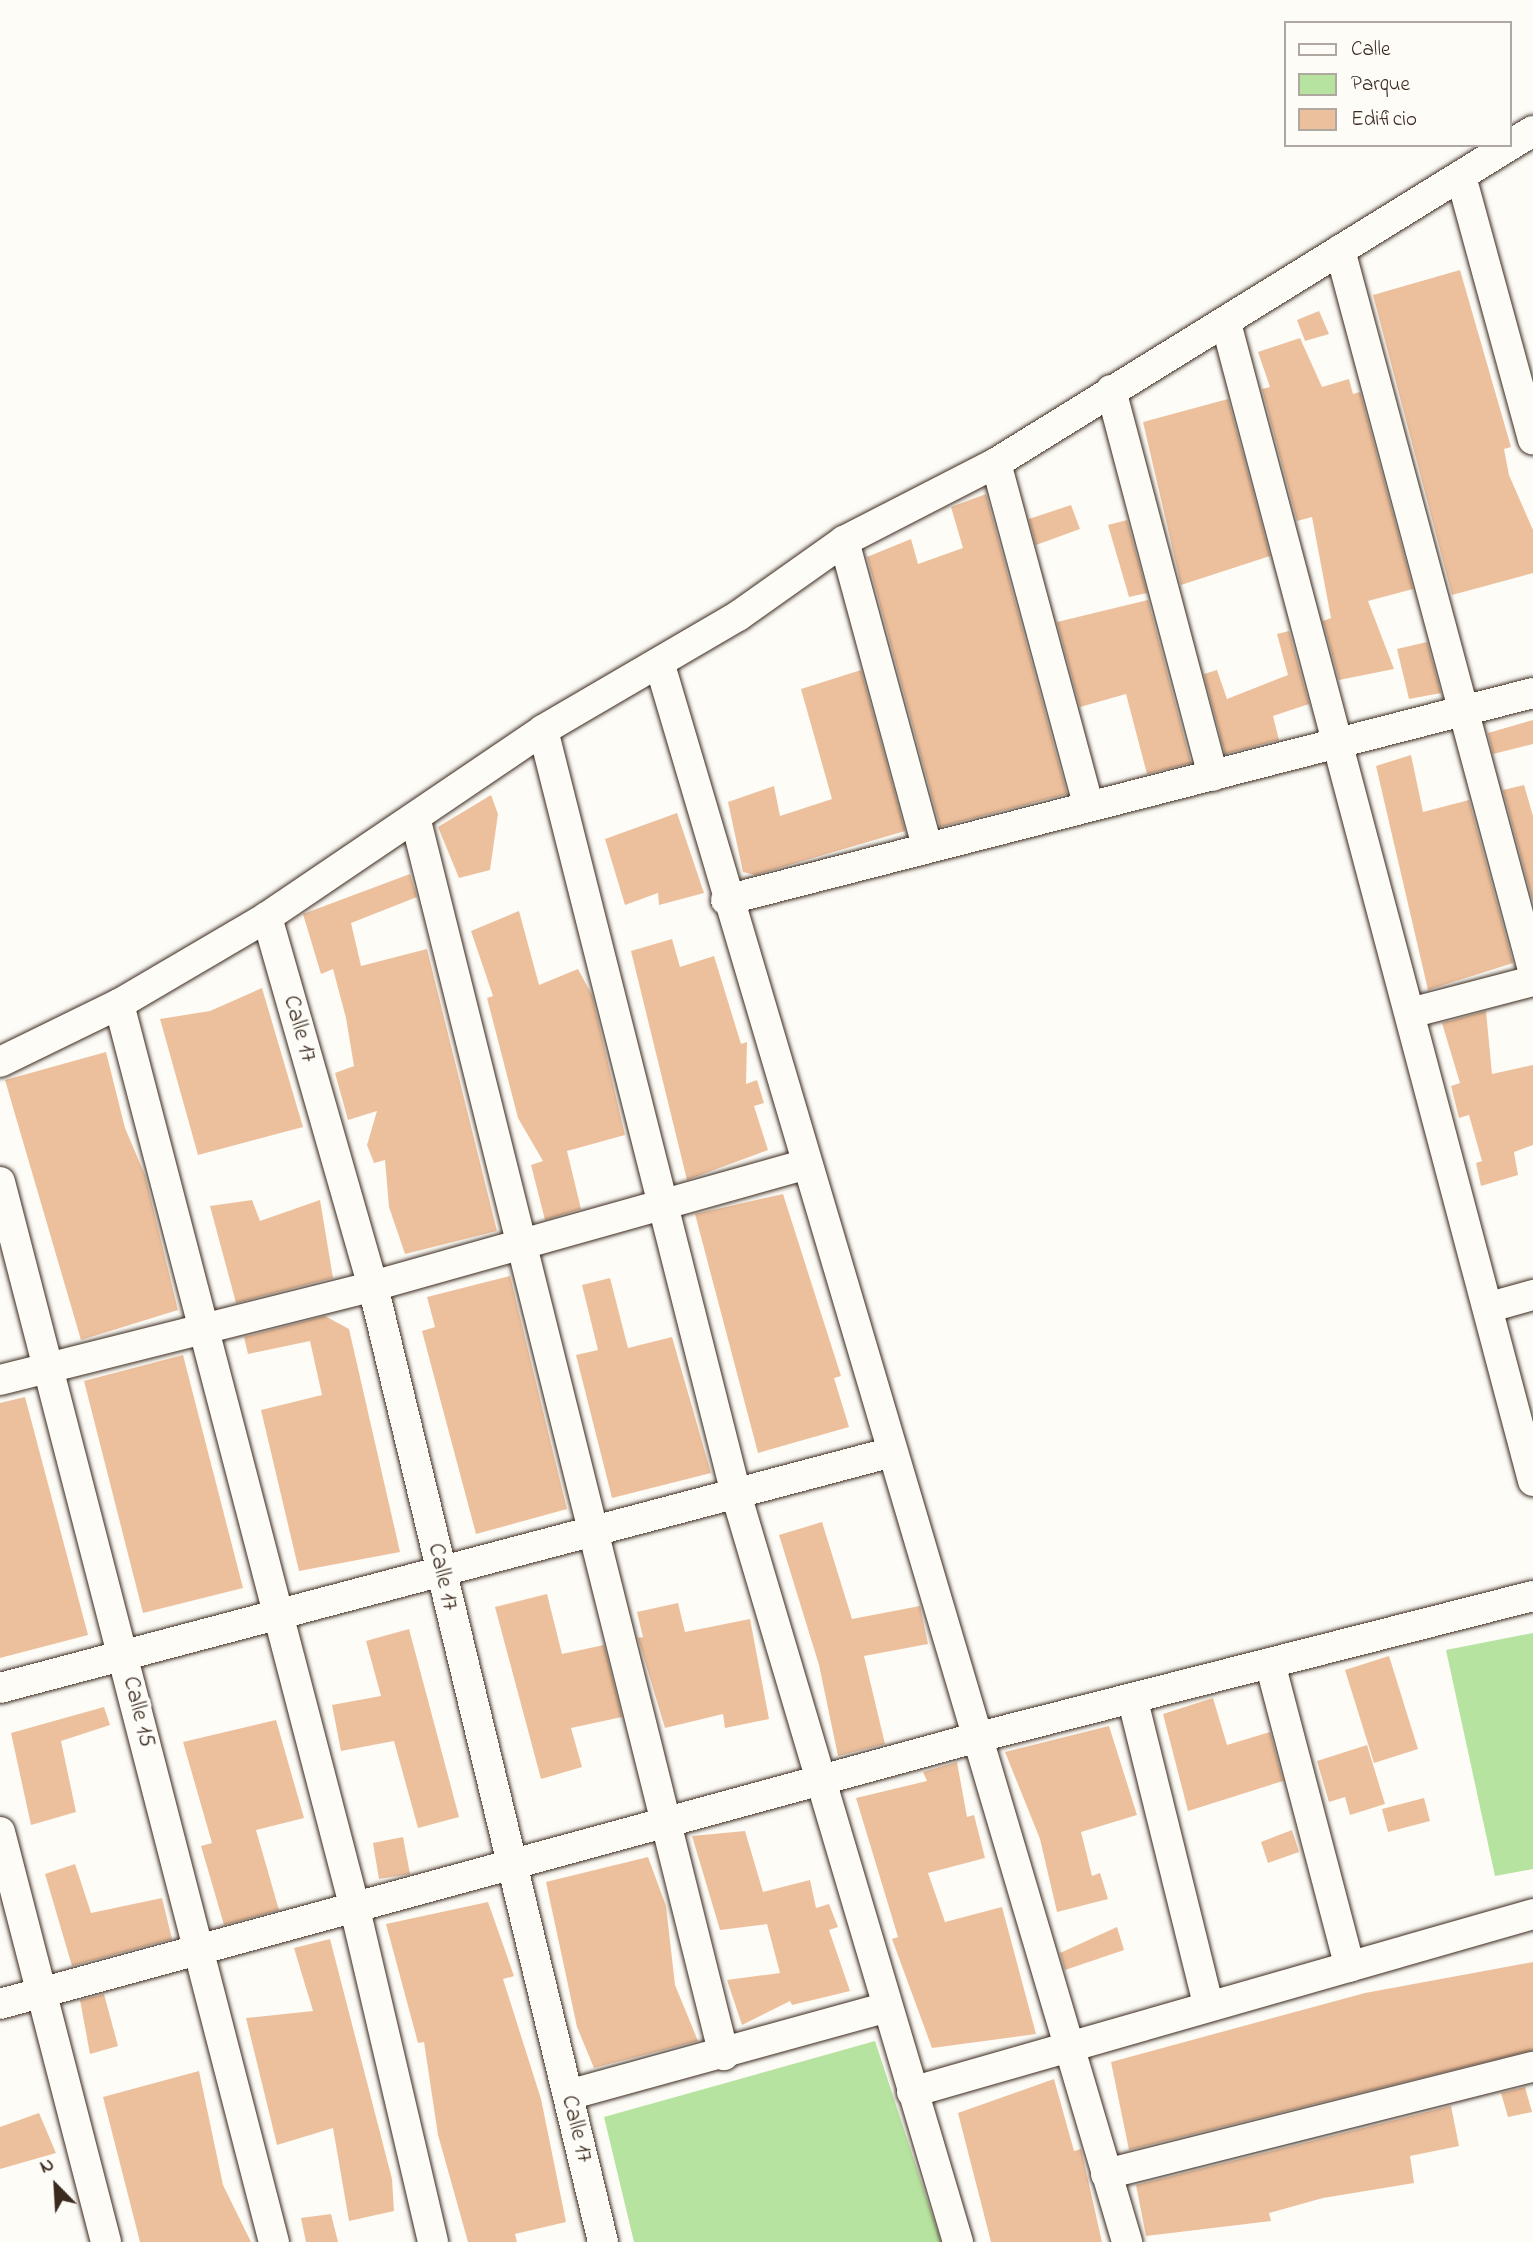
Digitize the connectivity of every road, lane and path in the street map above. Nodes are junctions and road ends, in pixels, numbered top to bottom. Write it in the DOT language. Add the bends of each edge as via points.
graph roads {
  1 [pos="1533,131"];
  2 [pos="1512,145"];
  3 [pos="1510,147"];
  4 [pos="1462,180"];
  5 [pos="1340,250"];
  6 [pos="1226,323"];
  7 [pos="1111,390"];
  8 [pos="1533,439"];
  9 [pos="996,463"];
  10 [pos="844,541"];
  11 [pos="660,666"];
  12 [pos="1533,693"];
  13 [pos="1466,711"];
  14 [pos="543,730"];
  15 [pos="1342,741"];
  16 [pos="1213,776"];
  17 [pos="1088,805"];
  18 [pos="416,821"];
  19 [pos="927,846"];
  20 [pos="726,900"];
  21 [pos="267,916"];
  22 [pos="1533,970"];
  23 [pos="1533,981"];
  24 [pos="119,1004"];
  25 [pos="1410,1013"];
  26 [pos="0,1062"];
  27 [pos="804,1165"];
  28 [pos="0,1182"];
  29 [pos="663,1207"];
  30 [pos="521,1246"];
  31 [pos="373,1286"];
  32 [pos="1533,1295"];
  33 [pos="1490,1307"];
  34 [pos="201,1328"];
  35 [pos="46,1366"];
  36 [pos="0,1380"];
  37 [pos="889,1453"];
  38 [pos="1533,1481"];
  39 [pos="736,1494"];
  40 [pos="596,1531"];
  41 [pos="442,1574"];
  42 [pos="1533,1596"];
  43 [pos="276,1618"];
  44 [pos="124,1658"];
  45 [pos="1270,1663"];
  46 [pos="0,1688"];
  47 [pos="1133,1702"];
  48 [pos="975,1738"];
  49 [pos="819,1785"];
  50 [pos="666,1826"];
  51 [pos="0,1832"];
  52 [pos="511,1865"];
  53 [pos="355,1909"];
  54 [pos="1533,1914"];
  55 [pos="197,1952"];
  56 [pos="1350,1968"];
  57 [pos="41,1993"];
  58 [pos="0,2004"];
  59 [pos="1208,2004"];
  60 [pos="884,2008"];
  61 [pos="1067,2048"];
  62 [pos="724,2055"];
  63 [pos="1533,2067"];
  64 [pos="912,2092"];
  65 [pos="568,2095"];
  66 [pos="1106,2174"];
  67 [pos="106,2242"];
  68 [pos="274,2242"];
  69 [pos="433,2242"];
  70 [pos="603,2242"];
  71 [pos="958,2242"];
  72 [pos="1126,2242"];
  1 -- 2 [label="street"];
  3 -- 4 [label="street"];
  4 -- 5 [label="street"];
  4 -- 8 [label="street"];
  5 -- 6 [label="street"];
  5 -- 13 [label="street"];
  6 -- 7 [label="street"];
  6 -- 15 [label="street"];
  7 -- 9 [label="street"];
  7 -- 16 [label="street"];
  9 -- 10 [label="street"];
  9 -- 17 [label="street"];
  10 -- 11 [label="street"];
  10 -- 19 [label="street"];
  11 -- 14 [label="street"];
  11 -- 20 [label="street"];
  12 -- 13 [label="street"];
  13 -- 15 [label="street"];
  13 -- 22 [label="street"];
  14 -- 18 [label="street"];
  14 -- 29 [label="street"];
  15 -- 16 [label="street"];
  15 -- 25 [label="street"];
  16 -- 17 [label="street"];
  17 -- 19 [label="street"];
  18 -- 21 [label="street"];
  18 -- 30 [label="street"];
  19 -- 20 [label="street"];
  20 -- 27 [label="street"];
  21 -- 24 [label="street"];
  21 -- 31 [label="street, Calle 17"];
  23 -- 25 [label="street"];
  24 -- 26 [label="street"];
  24 -- 34 [label="street"];
  25 -- 33 [label="street"];
  27 -- 29 [label="street"];
  27 -- 37 [label="street"];
  28 -- 35 [label="street, Calle 15"];
  29 -- 30 [label="street"];
  29 -- 39 [label="street"];
  30 -- 31 [label="street"];
  30 -- 40 [label="street"];
  31 -- 34 [label="street"];
  31 -- 41 [label="street, Calle 17"];
  32 -- 33 [label="street"];
  33 -- 38 [label="street"];
  34 -- 35 [label="street"];
  34 -- 43 [label="street"];
  35 -- 36 [label="street"];
  35 -- 44 [label="street, Calle 15"];
  37 -- 39 [label="street"];
  37 -- 48 [label="street"];
  39 -- 40 [label="street"];
  39 -- 49 [label="street"];
  40 -- 41 [label="street"];
  40 -- 50 [label="street"];
  41 -- 43 [label="street"];
  41 -- 52 [label="street, Calle 17"];
  42 -- 45 [label="street"];
  43 -- 44 [label="street"];
  43 -- 53 [label="street"];
  44 -- 46 [label="street"];
  44 -- 55 [label="street, Calle 15"];
  45 -- 47 [label="street"];
  45 -- 56 [label="street"];
  47 -- 48 [label="street"];
  47 -- 59 [label="street"];
  48 -- 49 [label="street"];
  48 -- 61 [label="street"];
  49 -- 50 [label="street"];
  49 -- 60 [label="street"];
  50 -- 52 [label="street"];
  50 -- 62 [label="street"];
  51 -- 57 [label="street"];
  52 -- 53 [label="street"];
  52 -- 65 [label="street, Calle 17"];
  53 -- 55 [label="street"];
  53 -- 69 [label="street"];
  54 -- 56 [label="street"];
  55 -- 57 [label="street"];
  55 -- 68 [label="street, Calle 15"];
  56 -- 59 [label="street"];
  57 -- 58 [label="street"];
  57 -- 67 [label="street"];
  59 -- 61 [label="street"];
  60 -- 62 [label="street"];
  60 -- 64 [label="street"];
  61 -- 64 [label="street"];
  61 -- 66 [label="street"];
  62 -- 65 [label="street"];
  63 -- 66 [label="street"];
  64 -- 71 [label="street"];
  65 -- 70 [label="street, Calle 17"];
  66 -- 72 [label="street"];
}
